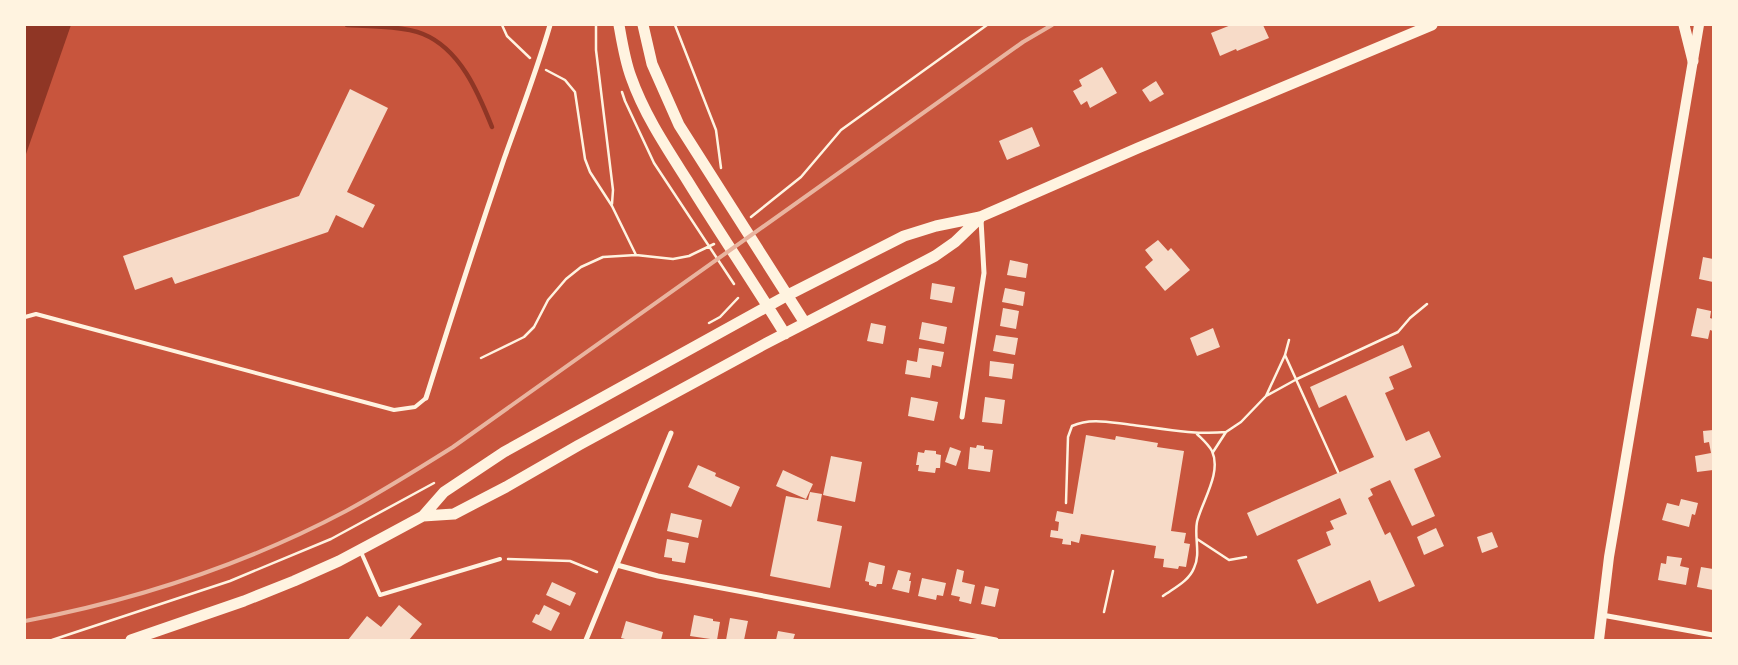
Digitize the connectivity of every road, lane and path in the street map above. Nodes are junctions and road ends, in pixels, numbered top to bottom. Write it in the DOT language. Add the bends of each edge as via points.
graph roads {
  1 [pos="502,25"];
  2 [pos="550,25"];
  3 [pos="596,25"];
  4 [pos="619,25"];
  5 [pos="643,25"];
  6 [pos="675,25"];
  7 [pos="1432,25"];
  8 [pos="1684,25"];
  9 [pos="1699,25"];
  10 [pos="1693,61"];
  11 [pos="538,66"];
  12 [pos="722,171"];
  13 [pos="612,206"];
  14 [pos="980,217"];
  15 [pos="690,219"];
  16 [pos="636,255"];
  17 [pos="734,284"];
  18 [pos="788,295"];
  19 [pos="738,298"];
  20 [pos="1427,304"];
  21 [pos="768,307"];
  22 [pos="25,317"];
  23 [pos="805,323"];
  24 [pos="703,326"];
  25 [pos="785,334"];
  26 [pos="1289,340"];
  27 [pos="1285,354"];
  28 [pos="1296,379"];
  29 [pos="1266,396"];
  30 [pos="426,398"];
  31 [pos="962,417"];
  32 [pos="1226,432"];
  33 [pos="670,433"];
  34 [pos="1195,433"];
  35 [pos="1213,452"];
  36 [pos="1338,472"];
  37 [pos="436,482"];
  38 [pos="1066,504"];
  39 [pos="423,516"];
  40 [pos="1197,539"];
  41 [pos="360,550"];
  42 [pos="1246,557"];
  43 [pos="500,559"];
  44 [pos="617,565"];
  45 [pos="1113,571"];
  46 [pos="597,572"];
  47 [pos="1163,596"];
  48 [pos="1104,612"];
  49 [pos="1602,615"];
  50 [pos="1713,635"];
  51 [pos="52,640"];
  52 [pos="131,640"];
  53 [pos="586,640"];
  54 [pos="996,640"];
  55 [pos="1599,640"];
  1 -- 11 [label="path" via="507,36"];
  2 -- 11 [label="street"];
  3 -- 13 [label="path"];
  4 -- 21 [label="main road" via="630,75 643,106"];
  5 -- 18 [label="main road" via="652,64 679,125"];
  6 -- 12 [label="path" via="716,130"];
  7 -- 14 [label="main road"];
  8 -- 10 [label="main road"];
  9 -- 10 [label="main road"];
  10 -- 49 [label="main road"];
  11 -- 13 [label="path" via="565,80 574,92 584,159"];
  11 -- 30 [label="street"];
  13 -- 16 [label="path"];
  14 -- 18 [label="main road" via="904,236"];
  14 -- 23 [label="main road" via="955,242 935,256"];
  14 -- 31 [label="street" via="984,273"];
  15 -- 17 [label="path"];
  18 -- 21 [label="main road"];
  18 -- 23 [label="main road"];
  19 -- 24 [label="path" via="720,316"];
  20 -- 28 [label="path" via="1398,332"];
  21 -- 25 [label="main road"];
  21 -- 39 [label="main road" via="504,452 444,492"];
  22 -- 30 [label="lane" via="36,314 394,410 415,407"];
  23 -- 25 [label="main road"];
  25 -- 39 [label="main road" via="454,514"];
  26 -- 27 [label="path"];
  27 -- 28 [label="path"];
  27 -- 29 [label="path"];
  28 -- 29 [label="path"];
  28 -- 36 [label="path"];
  29 -- 32 [label="path" via="1241,422"];
  32 -- 34 [label="path"];
  32 -- 35 [label="path"];
  33 -- 44 [label="street"];
  34 -- 35 [label="path"];
  34 -- 38 [label="path" via="1100,421 1083,421 1072,426 1068,437"];
  35 -- 40 [label="path" via="1212,484 1197,523"];
  37 -- 51 [label="path" via="331,539 230,581"];
  39 -- 41 [label="main road"];
  40 -- 42 [label="path" via="1229,560"];
  40 -- 47 [label="path" via="1195,568 1188,578"];
  41 -- 43 [label="lane" via="380,595"];
  41 -- 52 [label="main road" via="244,601"];
  43 -- 46 [label="path" via="570,561"];
  44 -- 53 [label="street"];
  44 -- 54 [label="street" via="658,576"];
  45 -- 48 [label="path"];
  49 -- 50 [label="street"];
  49 -- 55 [label="main road"];
}
